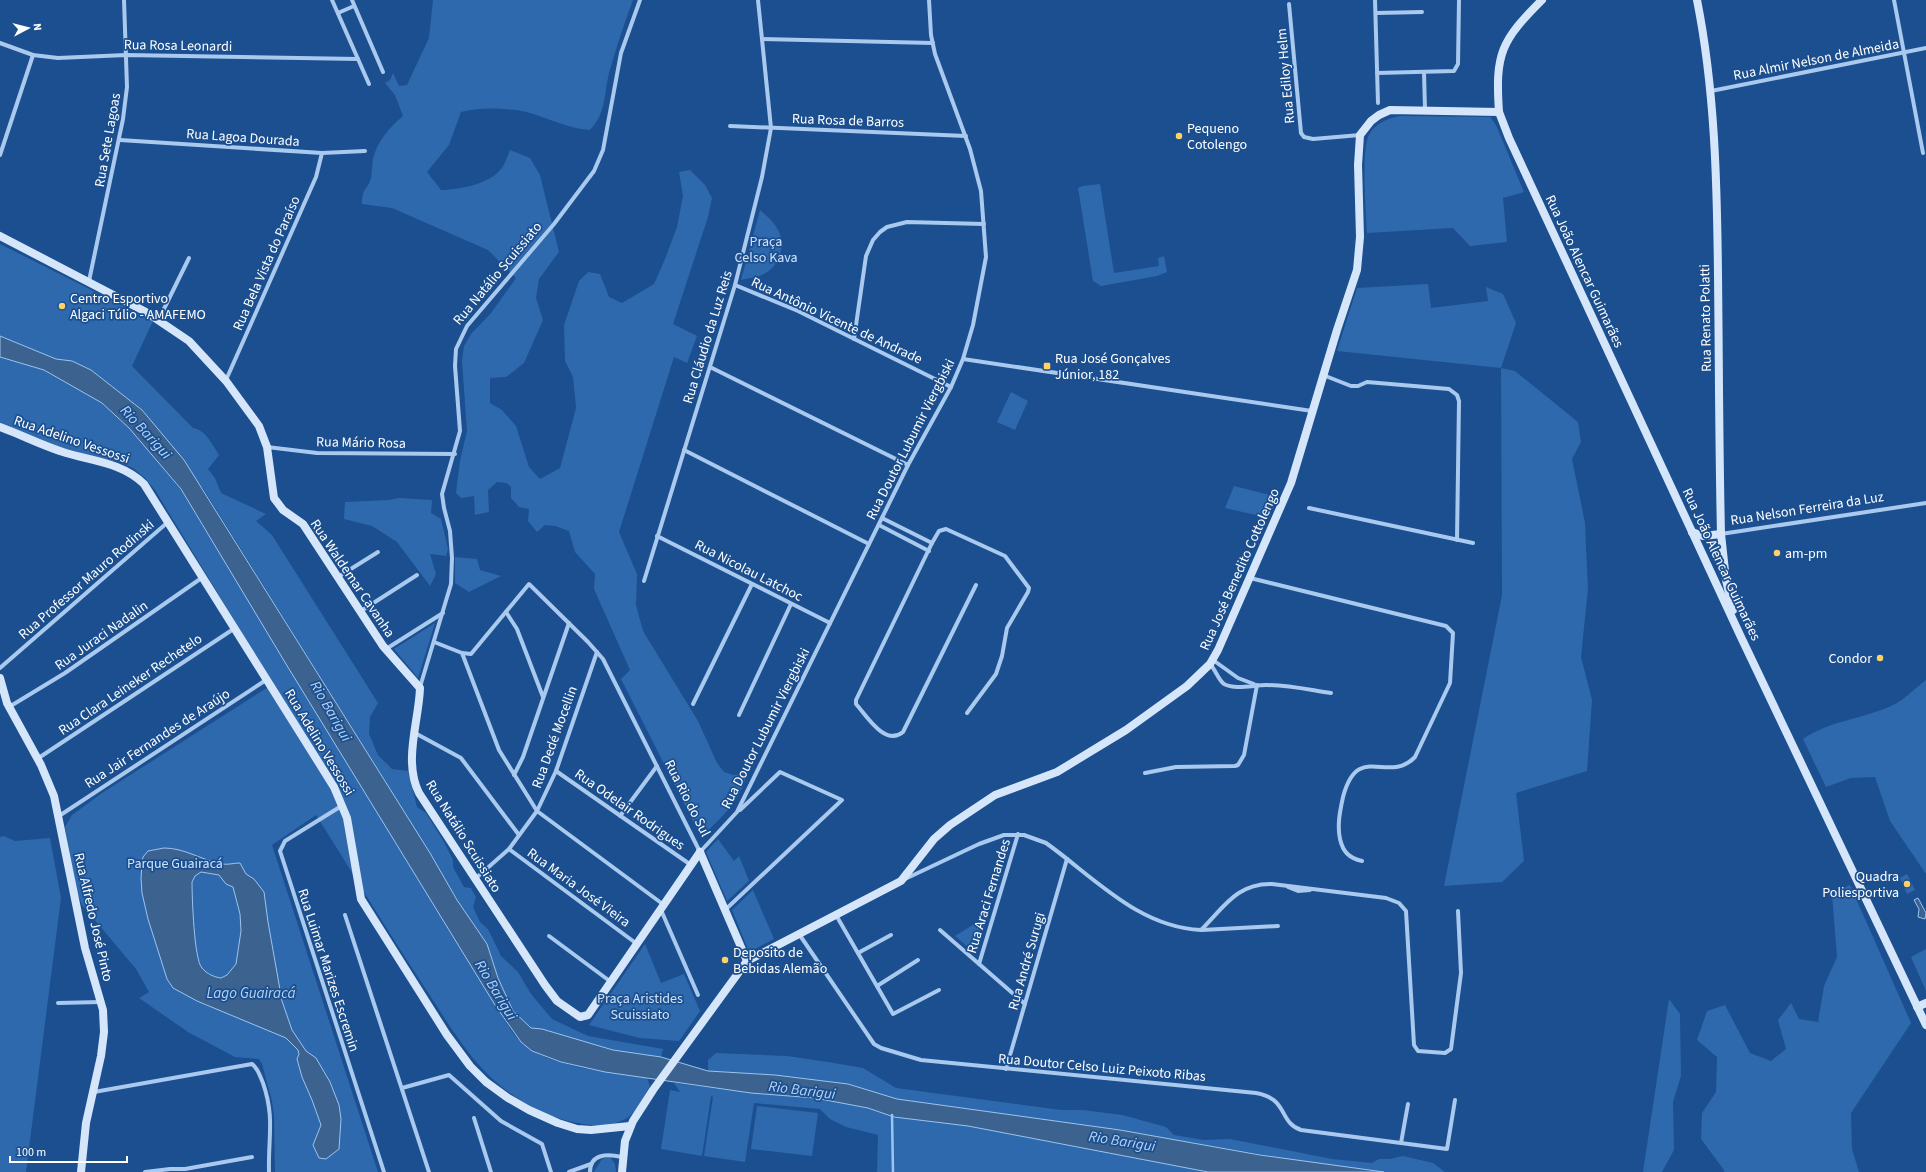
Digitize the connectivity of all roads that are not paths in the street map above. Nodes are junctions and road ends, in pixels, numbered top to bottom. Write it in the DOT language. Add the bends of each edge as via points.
graph roads {
  1 [pos="124,0"];
  2 [pos="332,0"];
  3 [pos="352,0"];
  4 [pos="640,0"];
  5 [pos="758,0"];
  6 [pos="929,0"];
  7 [pos="1375,0"];
  8 [pos="1459,0"];
  9 [pos="1542,0"];
  10 [pos="1697,0"];
  11 [pos="1894,0"];
  12 [pos="1289,4"];
  13 [pos="354,6"];
  14 [pos="1376,12"];
  15 [pos="1422,12"];
  16 [pos="338,13"];
  17 [pos="762,39"];
  18 [pos="0,43"];
  19 [pos="933,43"];
  20 [pos="1926,48"];
  21 [pos="1904,52"];
  22 [pos="33,55"];
  23 [pos="126,55"];
  24 [pos="358,59"];
  25 [pos="383,72"];
  26 [pos="1424,72"];
  27 [pos="1377,73"];
  28 [pos="369,84"];
  29 [pos="1711,91"];
  30 [pos="1378,103"];
  31 [pos="1425,110"];
  32 [pos="1499,112"];
  33 [pos="730,126"];
  34 [pos="771,128"];
  35 [pos="1360,134"];
  36 [pos="966,136"];
  37 [pos="120,140"];
  38 [pos="365,151"];
  39 [pos="322,153"];
  40 [pos="1923,153"];
  41 [pos="0,155"];
  42 [pos="984,224"];
  43 [pos="0,236"];
  44 [pos="189,258"];
  45 [pos="89,282"];
  46 [pos="735,285"];
  47 [pos="159,319"];
  48 [pos="854,339"];
  49 [pos="963,359"];
  50 [pos="710,367"];
  51 [pos="1323,375"];
  52 [pos="226,381"];
  53 [pos="951,387"];
  54 [pos="1312,412"];
  55 [pos="0,427"];
  56 [pos="267,447"];
  57 [pos="684,450"];
  58 [pos="455,454"];
  59 [pos="908,465"];
  60 [pos="1926,503"];
  61 [pos="1308,508"];
  62 [pos="882,518"];
  63 [pos="169,522"];
  64 [pos="879,525"];
  65 [pos="1692,532"];
  66 [pos="1721,534"];
  67 [pos="658,536"];
  68 [pos="1457,540"];
  69 [pos="1473,543"];
  70 [pos="869,544"];
  71 [pos="932,544"];
  72 [pos="929,550"];
  73 [pos="378,552"];
  74 [pos="417,575"];
  75 [pos="203,577"];
  76 [pos="338,577"];
  77 [pos="1250,578"];
  78 [pos="644,581"];
  79 [pos="752,584"];
  80 [pos="976,585"];
  81 [pos="791,604"];
  82 [pos="361,611"];
  83 [pos="506,612"];
  84 [pos="443,613"];
  85 [pos="569,623"];
  86 [pos="830,623"];
  87 [pos="235,628"];
  88 [pos="1740,635"];
  89 [pos="434,642"];
  90 [pos="386,649"];
  91 [pos="462,652"];
  92 [pos="597,652"];
  93 [pos="1212,662"];
  94 [pos="0,668"];
  95 [pos="0,678"];
  96 [pos="267,680"];
  97 [pos="1257,685"];
  98 [pos="420,688"];
  99 [pos="1330,694"];
  100 [pos="543,698"];
  101 [pos="693,704"];
  102 [pos="9,706"];
  103 [pos="967,713"];
  104 [pos="739,715"];
  105 [pos="415,733"];
  106 [pos="38,758"];
  107 [pos="657,766"];
  108 [pos="556,771"];
  109 [pos="1145,773"];
  110 [pos="514,775"];
  111 [pos="343,805"];
  112 [pos="537,811"];
  113 [pos="737,812"];
  114 [pos="59,816"];
  115 [pos="620,816"];
  116 [pos="1018,834"];
  117 [pos="519,835"];
  118 [pos="508,849"];
  119 [pos="700,852"];
  120 [pos="1067,859"];
  121 [pos="1362,861"];
  122 [pos="691,866"];
  123 [pos="475,879"];
  124 [pos="901,881"];
  125 [pos="662,907"];
  126 [pos="725,910"];
  127 [pos="1458,911"];
  128 [pos="345,915"];
  129 [pos="836,915"];
  130 [pos="1278,926"];
  131 [pos="940,930"];
  132 [pos="1201,930"];
  133 [pos="799,934"];
  134 [pos="891,935"];
  135 [pos="549,936"];
  136 [pos="637,944"];
  137 [pos="858,954"];
  138 [pos="918,960"];
  139 [pos="747,961"];
  140 [pos="979,964"];
  141 [pos="611,982"];
  142 [pos="876,986"];
  143 [pos="939,990"];
  144 [pos="698,995"];
  145 [pos="101,1002"];
  146 [pos="58,1003"];
  147 [pos="1926,1003"];
  148 [pos="1025,1004"];
  149 [pos="1917,1007"];
  150 [pos="1926,1025"];
  151 [pos="1006,1069"];
  152 [pos="402,1088"];
  153 [pos="94,1092"];
  154 [pos="1455,1100"];
  155 [pos="1408,1104"];
  156 [pos="474,1118"];
  157 [pos="630,1126"];
  158 [pos="1401,1143"];
  159 [pos="252,1157"];
  160 [pos="622,1157"];
  161 [pos="591,1164"];
  162 [pos="185,1169"];
  163 [pos="81,1172"];
  164 [pos="145,1172"];
  165 [pos="179,1172"];
  166 [pos="269,1172"];
  167 [pos="384,1172"];
  168 [pos="429,1172"];
  169 [pos="491,1172"];
  170 [pos="551,1172"];
  171 [pos="569,1172"];
  172 [pos="590,1172"];
  173 [pos="622,1172"];
  1 -- 23 [label="street, Rua Sete Lagoas"];
  2 -- 16 [label="street"];
  3 -- 13 [label="street"];
  4 -- 58 [label="street, Rua Natálio Scuissiato" via="621,53 603,150 594,171 554,224 467,326 459,341 455,356 460,431"];
  5 -- 17 [label="street, Rua Cláudio da Luz Reis"];
  6 -- 19 [label="street, Rua Doutor Lubumir Viergbiski"];
  7 -- 14 [label="street"];
  8 -- 26 [label="street" via="1457,68 1450,72"];
  9 -- 32 [label="main road" via="1514,30 1504,46 1498,68"];
  10 -- 29 [label="main road, Rua Renato Polatti"];
  11 -- 21 [label="street"];
  12 -- 35 [label="street, Rua Ediloy Helm" via="1301,132 1304,137 1312,139"];
  13 -- 16 [label="street"];
  13 -- 25 [label="street"];
  14 -- 15 [label="street"];
  14 -- 27 [label="street"];
  16 -- 24 [label="street"];
  17 -- 19 [label="street"];
  17 -- 34 [label="street, Rua Cláudio da Luz Reis"];
  18 -- 22 [label="street, Rua Rosa Leonardi"];
  19 -- 36 [label="street, Rua Doutor Lubumir Viergbiski"];
  20 -- 21 [label="street, Rua Almir Nelson de Almeida"];
  21 -- 29 [label="street, Rua Almir Nelson de Almeida"];
  21 -- 40 [label="street"];
  22 -- 23 [label="street, Rua Rosa Leonardi" via="64,58"];
  22 -- 41 [label="street"];
  23 -- 24 [label="street, Rua Rosa Leonardi"];
  23 -- 37 [label="street, Rua Sete Lagoas" via="127,87"];
  24 -- 28 [label="street"];
  26 -- 27 [label="street"];
  26 -- 31 [label="street"];
  27 -- 30 [label="street"];
  29 -- 66 [label="main road, Rua Renato Polatti" via="1717,230"];
  31 -- 32 [label="main road"];
  31 -- 35 [label="main road" via="1397,109 1385,112 1371,121"];
  32 -- 65 [label="main road, Rua João Alencar Guimarães"];
  33 -- 34 [label="street, Rua Rosa de Barros"];
  34 -- 36 [label="street, Rua Rosa de Barros"];
  34 -- 46 [label="street, Rua Cláudio da Luz Reis"];
  35 -- 51 [label="main road, Rua José Benedito Cottolengo" via="1359,261"];
  36 -- 42 [label="street, Rua Doutor Lubumir Viergbiski" via="978,175"];
  37 -- 39 [label="street, Rua Lagoa Dourada"];
  37 -- 45 [label="street, Rua Sete Lagoas"];
  38 -- 39 [label="street, Rua Lagoa Dourada"];
  39 -- 52 [label="street, Rua Bela Vista do Paraíso" via="316,177"];
  42 -- 48 [label="street" via="907,222 887,227 880,232 873,240 866,256"];
  42 -- 49 [label="street, Rua Doutor Lubumir Viergbiski" via="985,269"];
  43 -- 45 [label="main road, Rua Waldemar Cavanha"];
  44 -- 47 [label="street"];
  45 -- 47 [label="main road, Rua Waldemar Cavanha"];
  46 -- 48 [label="street, Rua Antônio Vicente de Andrade" via="785,305"];
  46 -- 50 [label="street, Rua Cláudio da Luz Reis"];
  47 -- 52 [label="main road, Rua Waldemar Cavanha" via="189,341"];
  48 -- 53 [label="street, Rua Antônio Vicente de Andrade"];
  49 -- 53 [label="street, Rua Doutor Lubumir Viergbiski"];
  49 -- 54 [label="street"];
  50 -- 57 [label="street, Rua Cláudio da Luz Reis"];
  50 -- 59 [label="street"];
  51 -- 54 [label="main road, Rua José Benedito Cottolengo"];
  51 -- 68 [label="street" via="1351,386 1367,382 1449,390 1458,395"];
  52 -- 56 [label="main road, Rua Waldemar Cavanha" via="259,426"];
  53 -- 59 [label="street, Rua Doutor Lubumir Viergbiski"];
  54 -- 77 [label="main road, Rua José Benedito Cottolengo" via="1287,495"];
  55 -- 63 [label="main road, Rua Adelino Vessossi" via="60,451 126,470 144,484"];
  56 -- 58 [label="street, Rua Mário Rosa" via="317,452"];
  56 -- 76 [label="main road, Rua Waldemar Cavanha" via="274,498 283,510 303,524"];
  57 -- 67 [label="street, Rua Cláudio da Luz Reis"];
  57 -- 70 [label="street"];
  58 -- 84 [label="street, Rua Natálio Scuissiato" via="442,494 450,531 452,558 450,584"];
  59 -- 62 [label="street, Rua Doutor Lubumir Viergbiski"];
  60 -- 66 [label="street, Rua Nelson Ferreira da Luz"];
  61 -- 68 [label="street"];
  62 -- 64 [label="street, Rua Doutor Lubumir Viergbiski"];
  62 -- 71 [label="street"];
  63 -- 75 [label="main road, Rua Adelino Vessossi"];
  63 -- 94 [label="street, Rua Professor Mauro Rodinski"];
  64 -- 70 [label="street, Rua Doutor Lubumir Viergbiski"];
  64 -- 72 [label="street"];
  65 -- 66 [label="main road, Rua Nelson Ferreira da Luz" via="1703,536"];
  65 -- 88 [label="main road, Rua João Alencar Guimarães"];
  66 -- 88 [label="main road, Rua Renato Polatti" via="1728,592"];
  67 -- 78 [label="street, Rua Cláudio da Luz Reis"];
  67 -- 79 [label="street, Rua Nicolau Latchoc"];
  68 -- 69 [label="street"];
  70 -- 86 [label="street, Rua Doutor Lubumir Viergbiski"];
  71 -- 72 [label="street"];
  71 -- 103 [label="street" via="939,531 946,529 1000,553 1029,588 1007,628 996,674"];
  72 -- 80 [label="street" via="856,697 856,704 885,734 900,735 905,729"];
  73 -- 76 [label="street"];
  74 -- 82 [label="street"];
  75 -- 87 [label="main road, Rua Adelino Vessossi"];
  75 -- 102 [label="street, Rua Juraci Nadalin" via="57,679"];
  76 -- 82 [label="main road, Rua Waldemar Cavanha"];
  77 -- 93 [label="main road, Rua José Benedito Cottolengo"];
  77 -- 121 [label="street" via="1446,626 1453,633 1450,684 1415,757 1399,766 1362,768 1348,780 1342,802 1339,831 1345,853 1350,858"];
  79 -- 81 [label="street, Rua Nicolau Latchoc"];
  79 -- 101 [label="street"];
  81 -- 86 [label="street, Rua Nicolau Latchoc"];
  81 -- 104 [label="street"];
  82 -- 90 [label="main road, Rua Waldemar Cavanha"];
  83 -- 85 [label="street, Rua Rio do Sul" via="529,584"];
  83 -- 91 [label="street" via="473,652"];
  83 -- 100 [label="street" via="517,629"];
  84 -- 89 [label="street, Rua Natálio Scuissiato"];
  84 -- 90 [label="street"];
  85 -- 92 [label="street, Rua Rio do Sul"];
  85 -- 100 [label="street"];
  86 -- 113 [label="street, Rua Doutor Lubumir Viergbiski"];
  87 -- 96 [label="main road, Rua Adelino Vessossi"];
  87 -- 106 [label="street, Rua Clara Leineker Rechetelo"];
  88 -- 149 [label="main road, Rua João Alencar Guimarães"];
  89 -- 91 [label="street"];
  89 -- 98 [label="street, Rua Natálio Scuissiato"];
  90 -- 98 [label="main road, Rua Waldemar Cavanha"];
  91 -- 110 [label="street" via="499,750"];
  92 -- 107 [label="street, Rua Rio do Sul" via="613,677"];
  92 -- 108 [label="street, Rua Dedé Mocellin"];
  93 -- 97 [label="street" via="1238,678"];
  93 -- 97 [label="street" via="1220,681 1225,684"];
  93 -- 124 [label="main road, Rua José Benedito Cottolengo" via="1175,696 1098,748 1051,775 995,795 950,825 934,840"];
  95 -- 102 [label="main road, Rua Alfredo José Pinto"];
  96 -- 111 [label="main road, Rua Adelino Vessossi"];
  96 -- 114 [label="street, Rua Jair Fernandes de Araújo"];
  97 -- 99 [label="street" via="1275,685"];
  97 -- 109 [label="street" via="1244,755 1238,764 1176,767"];
  98 -- 105 [label="main road, Rua Natálio Scuissiato"];
  100 -- 110 [label="street" via="523,757"];
  102 -- 106 [label="main road, Rua Alfredo José Pinto"];
  105 -- 117 [label="street" via="461,758"];
  105 -- 123 [label="main road, Rua Natálio Scuissiato" via="412,766 416,786"];
  106 -- 114 [label="main road, Rua Alfredo José Pinto" via="52,789"];
  107 -- 115 [label="street"];
  107 -- 119 [label="street, Rua Rio do Sul"];
  108 -- 112 [label="street, Rua Dedé Mocellin"];
  108 -- 115 [label="street, Rua Odelair Rodrigues"];
  110 -- 112 [label="street"];
  111 -- 157 [label="main road, Rua Adelino Vessossi" via="361,899 447,1035 470,1066 508,1098 558,1123 591,1130"];
  111 -- 167 [label="street, Rua Luimar Marizes Escremin" via="285,841 280,851"];
  112 -- 117 [label="street, Rua Dedé Mocellin"];
  112 -- 125 [label="street"];
  113 -- 119 [label="street, Rua Doutor Lubumir Viergbiski"];
  113 -- 126 [label="street" via="780,772 842,800"];
  114 -- 145 [label="main road, Rua Alfredo José Pinto" via="78,914"];
  115 -- 122 [label="street, Rua Odelair Rodrigues"];
  116 -- 120 [label="street" via="1039,840"];
  116 -- 124 [label="street" via="988,840"];
  116 -- 140 [label="street, Rua Araci Fernandes"];
  117 -- 118 [label="street, Rua Dedé Mocellin"];
  118 -- 123 [label="street, Rua Dedé Mocellin"];
  118 -- 136 [label="street, Rua Maria José Vieira"];
  119 -- 122 [label="main road"];
  119 -- 126 [label="main road, Rua Rio do Sul"];
  120 -- 132 [label="street" via="1139,912 1169,925"];
  120 -- 148 [label="street, Rua André Surugi"];
  122 -- 125 [label="main road"];
  123 -- 141 [label="main road, Rua Natálio Scuissiato" via="551,994 568,1010 585,1017"];
  124 -- 129 [label="main road, Rua José Benedito Cottolengo"];
  125 -- 136 [label="main road"];
  125 -- 144 [label="street"];
  126 -- 139 [label="main road, Rua Rio do Sul"];
  127 -- 132 [label="street" via="1461,973 1451,1049 1445,1052 1418,1051 1414,1045 1406,911 1399,903 1386,898 1315,889 1298,891 1284,885 1256,884 1242,890"];
  128 -- 152 [label="street"];
  129 -- 133 [label="main road, Rua José Benedito Cottolengo"];
  129 -- 137 [label="street"];
  130 -- 132 [label="street"];
  131 -- 140 [label="street"];
  133 -- 139 [label="main road, Rua José Benedito Cottolengo"];
  133 -- 151 [label="street, Rua Doutor Celso Luiz Peixoto Ribas" via="878,1047 927,1061"];
  134 -- 137 [label="street"];
  135 -- 141 [label="street"];
  136 -- 141 [label="main road"];
  137 -- 142 [label="street"];
  138 -- 142 [label="street"];
  139 -- 157 [label="main road, Rua José Benedito Cottolengo" via="653,1090"];
  140 -- 148 [label="street"];
  142 -- 143 [label="street" via="893,1014"];
  145 -- 146 [label="street"];
  145 -- 153 [label="main road, Rua Alfredo José Pinto" via="104,1032"];
  147 -- 149 [label="main road"];
  148 -- 151 [label="street, Rua André Surugi"];
  149 -- 150 [label="main road, Rua João Alencar Guimarães"];
  151 -- 158 [label="street, Rua Doutor Celso Luiz Peixoto Ribas" via="1260,1094 1273,1098 1296,1128"];
  152 -- 168 [label="street"];
  152 -- 170 [label="street" via="449,1074 501,1121 542,1144"];
  153 -- 163 [label="main road, Rua Alfredo José Pinto" via="85,1130"];
  153 -- 166 [label="street" via="252,1064 260,1076 270,1111"];
  154 -- 158 [label="street, Rua Doutor Celso Luiz Peixoto Ribas" via="1447,1149"];
  155 -- 158 [label="street"];
  156 -- 169 [label="street"];
  157 -- 160 [label="main road, Rua José Benedito Cottolengo"];
  159 -- 162 [label="street"];
  160 -- 161 [label="street" via="603,1155"];
  160 -- 173 [label="main road, Rua José Benedito Cottolengo"];
  161 -- 171 [label="street"];
  161 -- 172 [label="street"];
  162 -- 164 [label="street"];
  162 -- 165 [label="street"];
}
